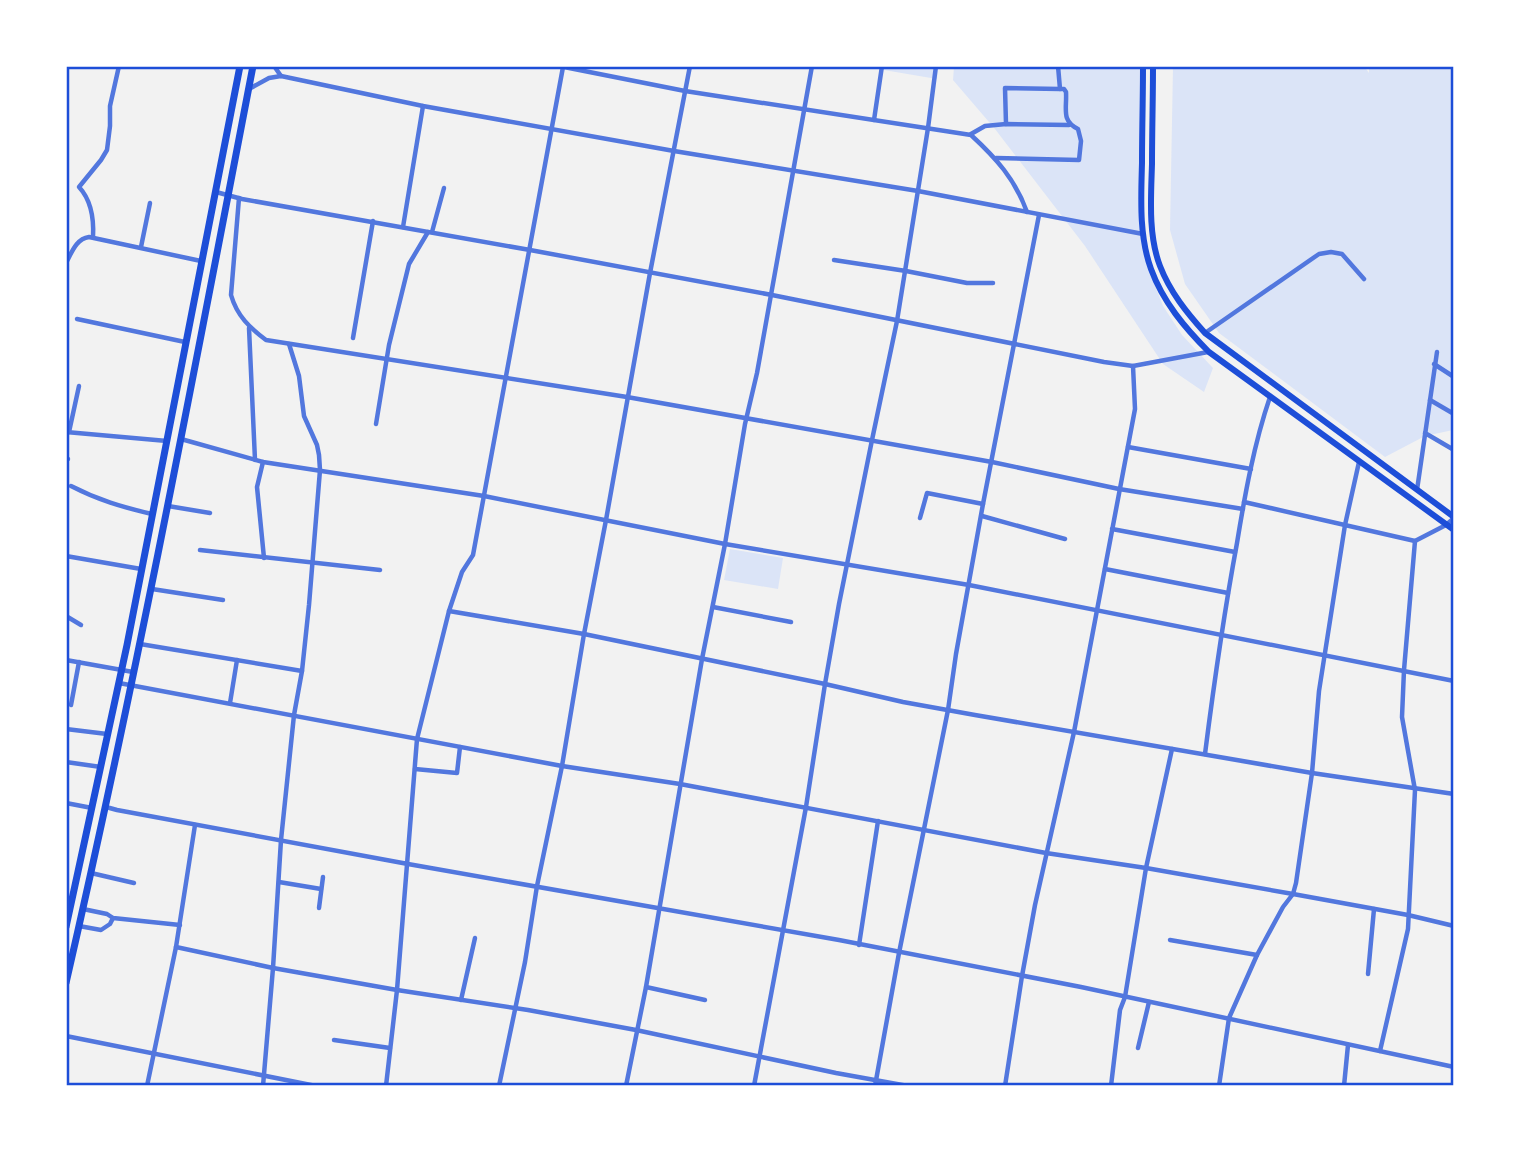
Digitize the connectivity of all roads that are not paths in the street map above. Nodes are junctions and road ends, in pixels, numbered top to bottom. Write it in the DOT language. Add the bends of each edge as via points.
graph roads {
  1 [pos="119,66"];
  2 [pos="240,66"];
  3 [pos="253,66"];
  4 [pos="274,66"];
  5 [pos="690,66"];
  6 [pos="812,66"];
  7 [pos="882,66"];
  8 [pos="936,66"];
  9 [pos="1058,66"];
  10 [pos="1143,66"];
  11 [pos="1153,66"];
  12 [pos="564,67"];
  13 [pos="594,69"];
  14 [pos="281,76"];
  15 [pos="249,89"];
  16 [pos="1060,89"];
  17 [pos="685,91"];
  18 [pos="423,106"];
  19 [pos="804,110"];
  20 [pos="874,120"];
  21 [pos="1006,124"];
  22 [pos="1069,125"];
  23 [pos="551,128"];
  24 [pos="928,128"];
  25 [pos="971,135"];
  26 [pos="674,151"];
  27 [pos="996,158"];
  28 [pos="792,171"];
  29 [pos="444,188"];
  30 [pos="918,191"];
  31 [pos="215,192"];
  32 [pos="227,195"];
  33 [pos="239,198"];
  34 [pos="150,203"];
  35 [pos="1141,205"];
  36 [pos="1151,205"];
  37 [pos="1027,212"];
  38 [pos="1039,215"];
  39 [pos="373,221"];
  40 [pos="403,227"];
  41 [pos="430,232"];
  42 [pos="1143,234"];
  43 [pos="93,237"];
  44 [pos="141,247"];
  45 [pos="530,250"];
  46 [pos="834,260"];
  47 [pos="202,261"];
  48 [pos="66,263"];
  49 [pos="906,271"];
  50 [pos="650,273"];
  51 [pos="1364,279"];
  52 [pos="993,283"];
  53 [pos="772,295"];
  54 [pos="77,318"];
  55 [pos="897,321"];
  56 [pos="249,327"];
  57 [pos="1205,333"];
  58 [pos="354,338"];
  59 [pos="186,342"];
  60 [pos="289,344"];
  61 [pos="1013,344"];
  62 [pos="1209,352"];
  63 [pos="1437,352"];
  64 [pos="387,359"];
  65 [pos="1434,364"];
  66 [pos="1133,366"];
  67 [pos="506,377"];
  68 [pos="1454,377"];
  69 [pos="79,386"];
  70 [pos="628,397"];
  71 [pos="1270,397"];
  72 [pos="1430,400"];
  73 [pos="1454,414"];
  74 [pos="746,419"];
  75 [pos="376,425"];
  76 [pos="68,432"];
  77 [pos="1425,433"];
  78 [pos="180,439"];
  79 [pos="872,440"];
  80 [pos="167,442"];
  81 [pos="1128,447"];
  82 [pos="1454,450"];
  83 [pos="256,460"];
  84 [pos="263,462"];
  85 [pos="992,462"];
  86 [pos="1359,462"];
  87 [pos="1251,469"];
  88 [pos="320,470"];
  89 [pos="71,486"];
  90 [pos="1119,489"];
  91 [pos="1417,491"];
  92 [pos="484,496"];
  93 [pos="1244,502"];
  94 [pos="983,504"];
  95 [pos="167,506"];
  96 [pos="1243,509"];
  97 [pos="209,513"];
  98 [pos="152,514"];
  99 [pos="982,516"];
  100 [pos="920,518"];
  101 [pos="1454,518"];
  102 [pos="606,520"];
  103 [pos="1345,525"];
  104 [pos="1446,525"];
  105 [pos="1112,529"];
  106 [pos="1454,530"];
  107 [pos="1065,539"];
  108 [pos="1415,541"];
  109 [pos="725,544"];
  110 [pos="200,551"];
  111 [pos="1235,552"];
  112 [pos="66,556"];
  113 [pos="264,558"];
  114 [pos="312,563"];
  115 [pos="848,565"];
  116 [pos="141,569"];
  117 [pos="1105,569"];
  118 [pos="380,570"];
  119 [pos="970,585"];
  120 [pos="151,589"];
  121 [pos="1228,593"];
  122 [pos="223,600"];
  123 [pos="713,607"];
  124 [pos="449,611"];
  125 [pos="1096,611"];
  126 [pos="66,616"];
  127 [pos="791,622"];
  128 [pos="80,625"];
  129 [pos="584,634"];
  130 [pos="1220,635"];
  131 [pos="139,644"];
  132 [pos="1324,656"];
  133 [pos="702,659"];
  134 [pos="66,660"];
  135 [pos="237,660"];
  136 [pos="79,662"];
  137 [pos="121,670"];
  138 [pos="1404,670"];
  139 [pos="302,671"];
  140 [pos="133,672"];
  141 [pos="1454,681"];
  142 [pos="119,683"];
  143 [pos="825,684"];
  144 [pos="131,685"];
  145 [pos="230,703"];
  146 [pos="71,705"];
  147 [pos="948,710"];
  148 [pos="294,715"];
  149 [pos="66,729"];
  150 [pos="1074,732"];
  151 [pos="108,735"];
  152 [pos="417,739"];
  153 [pos="460,747"];
  154 [pos="1172,749"];
  155 [pos="1205,754"];
  156 [pos="66,762"];
  157 [pos="562,766"];
  158 [pos="102,767"];
  159 [pos="415,769"];
  160 [pos="1312,773"];
  161 [pos="680,784"];
  162 [pos="1415,790"];
  163 [pos="1454,794"];
  164 [pos="66,803"];
  165 [pos="106,807"];
  166 [pos="806,807"];
  167 [pos="93,808"];
  168 [pos="878,821"];
  169 [pos="195,825"];
  170 [pos="924,830"];
  171 [pos="281,840"];
  172 [pos="1046,853"];
  173 [pos="408,864"];
  174 [pos="1146,868"];
  175 [pos="91,873"];
  176 [pos="323,877"];
  177 [pos="279,882"];
  178 [pos="134,883"];
  179 [pos="66,884"];
  180 [pos="76,885"];
  181 [pos="537,886"];
  182 [pos="321,889"];
  183 [pos="1293,894"];
  184 [pos="319,908"];
  185 [pos="659,908"];
  186 [pos="83,909"];
  187 [pos="1374,909"];
  188 [pos="1408,915"];
  189 [pos="113,918"];
  190 [pos="180,925"];
  191 [pos="79,926"];
  192 [pos="1454,926"];
  193 [pos="66,927"];
  194 [pos="784,931"];
  195 [pos="475,938"];
  196 [pos="1170,940"];
  197 [pos="859,945"];
  198 [pos="176,947"];
  199 [pos="899,953"];
  200 [pos="1256,955"];
  201 [pos="273,968"];
  202 [pos="1368,974"];
  203 [pos="1022,976"];
  204 [pos="66,983"];
  205 [pos="646,987"];
  206 [pos="397,990"];
  207 [pos="1125,997"];
  208 [pos="461,1000"];
  209 [pos="705,1000"];
  210 [pos="1149,1002"];
  211 [pos="515,1008"];
  212 [pos="1228,1018"];
  213 [pos="636,1030"];
  214 [pos="66,1037"];
  215 [pos="334,1040"];
  216 [pos="1348,1045"];
  217 [pos="390,1048"];
  218 [pos="1138,1048"];
  219 [pos="1380,1051"];
  220 [pos="153,1054"];
  221 [pos="760,1056"];
  222 [pos="1454,1067"];
  223 [pos="264,1075"];
  224 [pos="875,1082"];
  225 [pos="147,1086"];
  226 [pos="264,1086"];
  227 [pos="316,1086"];
  228 [pos="386,1086"];
  229 [pos="499,1086"];
  230 [pos="626,1086"];
  231 [pos="754,1086"];
  232 [pos="908,1086"];
  233 [pos="1005,1086"];
  234 [pos="1111,1086"];
  235 [pos="1219,1086"];
  236 [pos="1344,1086"];
  1 -- 43 [label="street" via="107,150 79,187 89,201"];
  2 -- 31 [label="main road"];
  3 -- 15 [label="main road"];
  4 -- 14 [label="street"];
  5 -- 17 [label="street"];
  6 -- 19 [label="street"];
  7 -- 20 [label="street"];
  8 -- 24 [label="street"];
  9 -- 16 [label="street"];
  10 -- 35 [label="main road"];
  11 -- 36 [label="main road"];
  12 -- 13 [label="street"];
  12 -- 23 [label="street"];
  13 -- 17 [label="street"];
  14 -- 15 [label="street"];
  14 -- 18 [label="street"];
  15 -- 32 [label="main road"];
  16 -- 21 [label="street" via="1005,88"];
  16 -- 22 [label="street" via="1066,92"];
  17 -- 19 [label="street"];
  17 -- 26 [label="street"];
  18 -- 23 [label="street"];
  18 -- 40 [label="street"];
  19 -- 20 [label="street"];
  19 -- 28 [label="street"];
  20 -- 24 [label="street"];
  21 -- 22 [label="street"];
  21 -- 25 [label="street" via="985,126"];
  22 -- 27 [label="street" via="1079,129 1079,160"];
  23 -- 26 [label="street"];
  23 -- 45 [label="street"];
  24 -- 25 [label="street"];
  24 -- 30 [label="street"];
  25 -- 27 [label="street"];
  26 -- 28 [label="street"];
  26 -- 50 [label="street"];
  27 -- 37 [label="street"];
  28 -- 30 [label="street"];
  28 -- 53 [label="street"];
  29 -- 41 [label="street"];
  30 -- 37 [label="street"];
  30 -- 49 [label="street"];
  31 -- 32 [label="street"];
  31 -- 47 [label="main road"];
  32 -- 33 [label="street"];
  32 -- 78 [label="main road"];
  33 -- 39 [label="street"];
  33 -- 56 [label="street" via="230,296"];
  34 -- 44 [label="street"];
  35 -- 36 [label="main road"];
  35 -- 42 [label="main road"];
  36 -- 57 [label="main road" via="1159,265 1179,301"];
  37 -- 38 [label="street"];
  38 -- 42 [label="street"];
  38 -- 61 [label="street"];
  39 -- 40 [label="street"];
  39 -- 58 [label="street"];
  40 -- 41 [label="street"];
  41 -- 45 [label="street"];
  41 -- 64 [label="street" via="409,264"];
  42 -- 62 [label="main road" via="1159,288 1181,323"];
  43 -- 44 [label="street"];
  43 -- 48 [label="street" via="83,237"];
  44 -- 47 [label="street"];
  45 -- 50 [label="street"];
  45 -- 67 [label="street"];
  46 -- 49 [label="street"];
  47 -- 59 [label="main road"];
  49 -- 52 [label="street" via="967,283"];
  49 -- 55 [label="street"];
  50 -- 53 [label="street"];
  50 -- 70 [label="street"];
  51 -- 57 [label="street" via="1342,254 1319,254"];
  53 -- 55 [label="street"];
  53 -- 74 [label="street"];
  54 -- 59 [label="street"];
  55 -- 61 [label="street"];
  55 -- 79 [label="street"];
  56 -- 60 [label="street" via="266,340"];
  56 -- 83 [label="street"];
  57 -- 91 [label="main road"];
  59 -- 80 [label="main road"];
  60 -- 64 [label="street"];
  60 -- 88 [label="street"];
  61 -- 66 [label="street"];
  61 -- 85 [label="street"];
  62 -- 66 [label="street"];
  62 -- 71 [label="main road"];
  63 -- 65 [label="street"];
  64 -- 67 [label="street"];
  64 -- 75 [label="street"];
  65 -- 68 [label="street"];
  65 -- 72 [label="street"];
  66 -- 81 [label="street" via="1135,410"];
  67 -- 70 [label="street"];
  67 -- 92 [label="street"];
  69 -- 76 [label="street"];
  70 -- 74 [label="street"];
  70 -- 102 [label="street"];
  71 -- 86 [label="main road"];
  71 -- 87 [label="street"];
  72 -- 73 [label="street"];
  72 -- 77 [label="street"];
  74 -- 79 [label="street"];
  74 -- 109 [label="street"];
  76 -- 80 [label="street"];
  77 -- 82 [label="street"];
  77 -- 91 [label="street"];
  78 -- 83 [label="street"];
  78 -- 95 [label="main road"];
  79 -- 85 [label="street"];
  79 -- 115 [label="street"];
  80 -- 98 [label="main road"];
  81 -- 87 [label="street"];
  81 -- 90 [label="street"];
  83 -- 84 [label="street"];
  84 -- 88 [label="street"];
  84 -- 113 [label="street" via="257,487"];
  85 -- 90 [label="street"];
  85 -- 94 [label="street"];
  86 -- 103 [label="street"];
  86 -- 104 [label="main road"];
  87 -- 93 [label="street"];
  88 -- 92 [label="street"];
  88 -- 114 [label="street"];
  89 -- 98 [label="street" via="91,497"];
  90 -- 96 [label="street"];
  90 -- 105 [label="street"];
  91 -- 101 [label="main road"];
  92 -- 102 [label="street"];
  92 -- 124 [label="street" via="473,555"];
  93 -- 96 [label="street"];
  93 -- 103 [label="street"];
  94 -- 99 [label="street"];
  94 -- 100 [label="street" via="926,493"];
  95 -- 97 [label="street"];
  95 -- 120 [label="main road"];
  96 -- 111 [label="street"];
  98 -- 116 [label="main road"];
  99 -- 107 [label="street"];
  99 -- 119 [label="street"];
  101 -- 104 [label="street"];
  102 -- 109 [label="street"];
  102 -- 129 [label="street"];
  103 -- 108 [label="street"];
  103 -- 132 [label="street"];
  104 -- 106 [label="main road"];
  104 -- 108 [label="street"];
  105 -- 111 [label="street"];
  105 -- 117 [label="street"];
  108 -- 138 [label="street"];
  109 -- 115 [label="street"];
  109 -- 123 [label="street"];
  110 -- 113 [label="street"];
  111 -- 121 [label="street"];
  112 -- 116 [label="street"];
  113 -- 114 [label="street"];
  114 -- 118 [label="street"];
  114 -- 139 [label="street"];
  115 -- 119 [label="street"];
  115 -- 143 [label="street"];
  116 -- 137 [label="main road"];
  117 -- 121 [label="street"];
  117 -- 125 [label="street"];
  119 -- 125 [label="street"];
  119 -- 147 [label="street"];
  120 -- 122 [label="street"];
  120 -- 131 [label="main road"];
  121 -- 130 [label="street"];
  123 -- 127 [label="street"];
  123 -- 133 [label="street"];
  124 -- 129 [label="street"];
  124 -- 152 [label="street"];
  125 -- 130 [label="street"];
  125 -- 150 [label="street"];
  126 -- 128 [label="street"];
  129 -- 133 [label="street"];
  129 -- 157 [label="street"];
  130 -- 132 [label="street"];
  130 -- 155 [label="street"];
  131 -- 135 [label="street"];
  131 -- 140 [label="main road"];
  132 -- 138 [label="street"];
  132 -- 160 [label="street"];
  133 -- 143 [label="street"];
  133 -- 161 [label="street"];
  134 -- 136 [label="street"];
  135 -- 139 [label="street"];
  135 -- 145 [label="street"];
  136 -- 137 [label="street"];
  136 -- 146 [label="street"];
  137 -- 140 [label="street"];
  137 -- 142 [label="main road"];
  138 -- 141 [label="street"];
  138 -- 162 [label="street" via="1402,717"];
  139 -- 148 [label="street"];
  140 -- 144 [label="main road"];
  142 -- 144 [label="street"];
  142 -- 151 [label="main road"];
  143 -- 147 [label="street"];
  143 -- 166 [label="street"];
  144 -- 145 [label="street"];
  144 -- 165 [label="main road"];
  145 -- 148 [label="street"];
  147 -- 150 [label="street"];
  147 -- 170 [label="street"];
  148 -- 152 [label="street"];
  148 -- 171 [label="street"];
  149 -- 151 [label="street"];
  150 -- 154 [label="street"];
  150 -- 172 [label="street"];
  151 -- 158 [label="main road"];
  152 -- 153 [label="street"];
  152 -- 159 [label="street"];
  153 -- 157 [label="street"];
  153 -- 159 [label="street" via="457,773"];
  154 -- 155 [label="street"];
  154 -- 174 [label="street"];
  155 -- 160 [label="street"];
  156 -- 158 [label="street"];
  157 -- 161 [label="street"];
  157 -- 181 [label="street"];
  158 -- 167 [label="main road"];
  159 -- 173 [label="street"];
  160 -- 162 [label="street"];
  160 -- 183 [label="street"];
  161 -- 166 [label="street"];
  161 -- 185 [label="street"];
  162 -- 163 [label="street"];
  162 -- 188 [label="street"];
  164 -- 167 [label="street"];
  165 -- 169 [label="street"];
  165 -- 175 [label="main road"];
  166 -- 168 [label="street"];
  166 -- 194 [label="street"];
  167 -- 180 [label="main road"];
  168 -- 170 [label="street"];
  168 -- 197 [label="street"];
  169 -- 171 [label="street"];
  169 -- 190 [label="street"];
  170 -- 172 [label="street"];
  170 -- 199 [label="street"];
  171 -- 173 [label="street"];
  171 -- 177 [label="street"];
  172 -- 174 [label="street"];
  172 -- 203 [label="street"];
  173 -- 181 [label="street"];
  173 -- 206 [label="street"];
  174 -- 183 [label="street"];
  174 -- 207 [label="street"];
  175 -- 178 [label="street"];
  175 -- 186 [label="main road"];
  176 -- 182 [label="street"];
  177 -- 182 [label="street"];
  177 -- 201 [label="street"];
  179 -- 180 [label="street"];
  180 -- 193 [label="main road"];
  181 -- 185 [label="street"];
  181 -- 211 [label="street"];
  182 -- 184 [label="street"];
  183 -- 187 [label="street"];
  183 -- 200 [label="street"];
  185 -- 194 [label="street"];
  185 -- 205 [label="street"];
  186 -- 189 [label="street"];
  186 -- 191 [label="main road"];
  187 -- 188 [label="street"];
  187 -- 202 [label="street"];
  188 -- 192 [label="street"];
  188 -- 219 [label="street"];
  189 -- 190 [label="street"];
  189 -- 191 [label="street" via="101,930"];
  190 -- 198 [label="street"];
  191 -- 204 [label="main road"];
  194 -- 197 [label="street"];
  194 -- 221 [label="street"];
  195 -- 208 [label="street"];
  196 -- 200 [label="street"];
  197 -- 199 [label="street"];
  198 -- 201 [label="street"];
  198 -- 220 [label="street"];
  199 -- 203 [label="street"];
  199 -- 224 [label="street"];
  200 -- 212 [label="street"];
  201 -- 206 [label="street"];
  201 -- 223 [label="street"];
  203 -- 207 [label="street"];
  203 -- 233 [label="street"];
  205 -- 209 [label="street"];
  205 -- 213 [label="street"];
  206 -- 208 [label="street"];
  206 -- 217 [label="street"];
  207 -- 210 [label="street"];
  207 -- 234 [label="street"];
  208 -- 211 [label="street"];
  210 -- 212 [label="street"];
  210 -- 218 [label="street"];
  211 -- 213 [label="street"];
  211 -- 229 [label="street"];
  212 -- 216 [label="street"];
  212 -- 235 [label="street"];
  213 -- 221 [label="street"];
  213 -- 230 [label="street"];
  214 -- 220 [label="street"];
  215 -- 217 [label="street"];
  216 -- 219 [label="street"];
  216 -- 236 [label="street"];
  217 -- 228 [label="street"];
  219 -- 222 [label="street"];
  220 -- 223 [label="street"];
  220 -- 225 [label="street"];
  221 -- 224 [label="street"];
  221 -- 231 [label="street"];
  223 -- 226 [label="street"];
  223 -- 227 [label="street"];
  224 -- 232 [label="street"];
}
